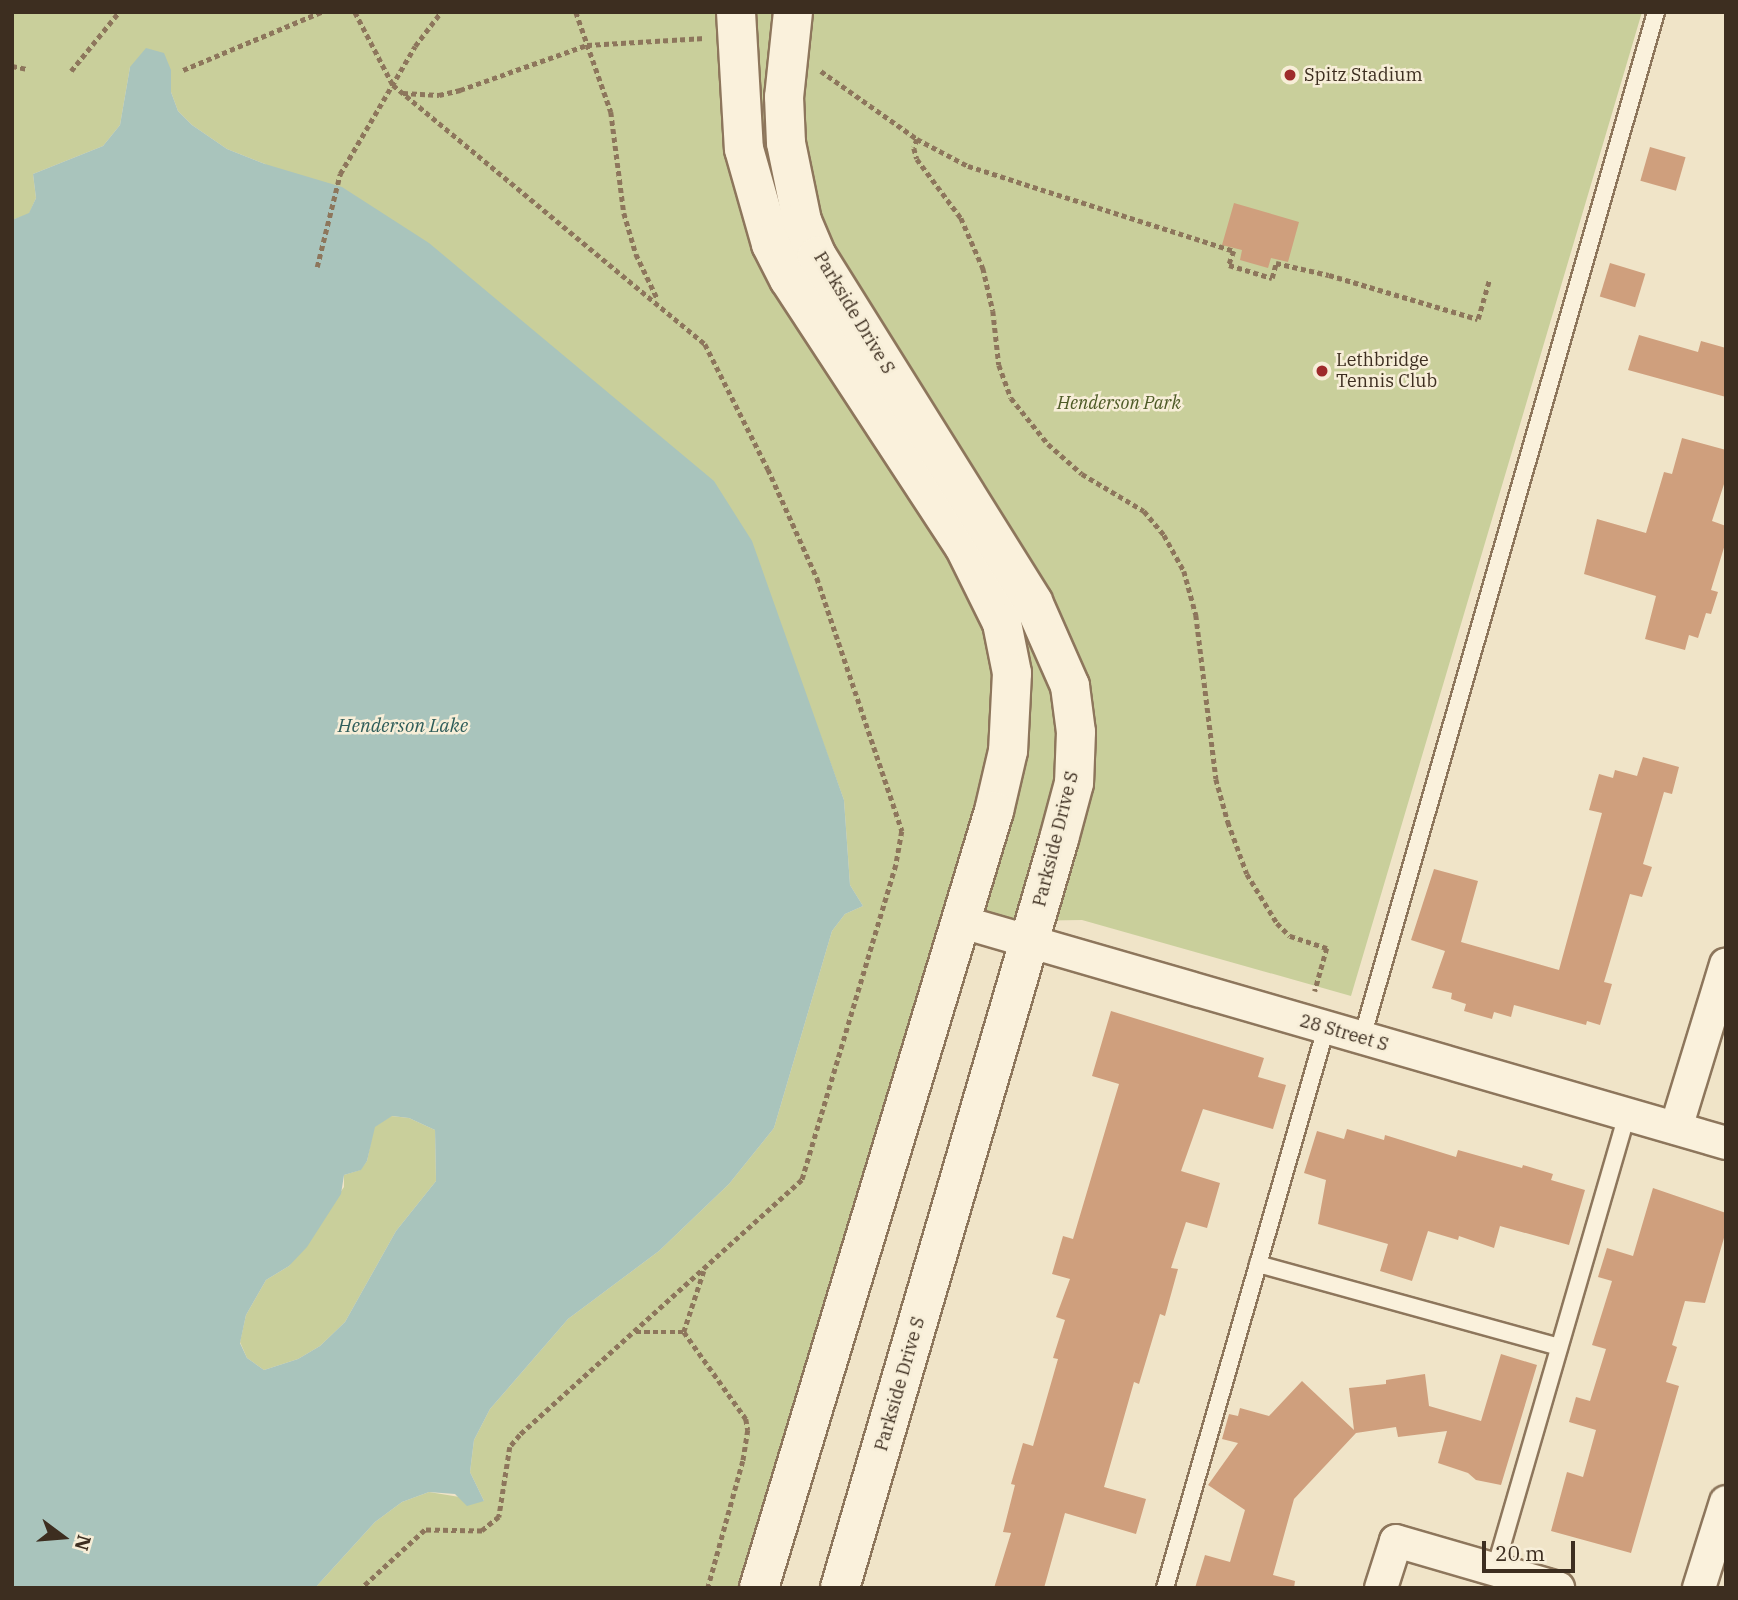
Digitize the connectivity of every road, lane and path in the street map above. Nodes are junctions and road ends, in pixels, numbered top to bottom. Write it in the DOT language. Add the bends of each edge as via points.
graph roads {
  1 [pos="119,12"];
  2 [pos="321,12"];
  3 [pos="355,12"];
  4 [pos="441,12"];
  5 [pos="576,12"];
  6 [pos="793,12"];
  7 [pos="1656,12"];
  8 [pos="736,24"];
  9 [pos="587,46"];
  10 [pos="12,66"];
  11 [pos="27,69"];
  12 [pos="818,69"];
  13 [pos="183,70"];
  14 [pos="71,71"];
  15 [pos="393,85"];
  16 [pos="402,93"];
  17 [pos="917,139"];
  18 [pos="317,267"];
  19 [pos="1489,281"];
  20 [pos="660,304"];
  21 [pos="962,922"];
  22 [pos="1029,939"];
  23 [pos="1726,964"];
  24 [pos="1314,994"];
  25 [pos="1326,1028"];
  26 [pos="1362,1038"];
  27 [pos="1627,1114"];
  28 [pos="1676,1128"];
  29 [pos="1726,1143"];
  30 [pos="1258,1264"];
  31 [pos="704,1270"];
  32 [pos="635,1332"];
  33 [pos="684,1332"];
  34 [pos="1559,1347"];
  35 [pos="1726,1502"];
  36 [pos="1495,1569"];
  37 [pos="362,1588"];
  38 [pos="708,1588"];
  39 [pos="759,1588"];
  40 [pos="840,1588"];
  41 [pos="1165,1588"];
  42 [pos="1381,1588"];
  43 [pos="1558,1588"];
  44 [pos="1699,1588"];
  1 -- 14 [label="path"];
  2 -- 13 [label="path"];
  3 -- 15 [label="path"];
  4 -- 15 [label="path"];
  5 -- 9 [label="path"];
  6 -- 22 [label="street, Parkside Drive S" via="784,97 786,143 802,221 817,256 867,339 1017,572 1070,686 1076,732 1074,783"];
  7 -- 26 [label="lane"];
  8 -- 9 [label="path"];
  8 -- 21 [label="street, Parkside Drive S" via="744,149 771,244 789,279 964,546 1002,622 1012,673 1008,751"];
  9 -- 16 [label="path" via="460,90 439,95"];
  9 -- 20 [label="path" via="611,111 624,213 636,254"];
  10 -- 11 [label="path"];
  12 -- 17 [label="path"];
  15 -- 16 [label="path"];
  15 -- 18 [label="path" via="340,174"];
  16 -- 20 [label="path"];
  17 -- 19 [label="path" via="998,178 1234,251 1229,265 1272,278 1276,263 1478,319"];
  17 -- 24 [label="path" via="917,159 961,218 982,268 999,365 1011,398 1048,444 1082,474 1144,511 1184,571 1196,615 1216,779 1228,822 1247,874 1277,923 1290,936 1327,948"];
  20 -- 31 [label="path" via="705,344 768,469 817,578 902,831 896,865 802,1180"];
  21 -- 22 [label="street, 28 Street S"];
  21 -- 39 [label="street, Parkside Drive S"];
  22 -- 25 [label="street, 28 Street S"];
  22 -- 40 [label="street, Parkside Drive S"];
  23 -- 28 [label="street"];
  25 -- 26 [label="street, 28 Street S"];
  25 -- 30 [label="lane"];
  26 -- 27 [label="street, 28 Street S"];
  27 -- 28 [label="street, 28 Street S"];
  27 -- 34 [label="lane"];
  28 -- 29 [label="street, 28 Street S"];
  30 -- 34 [label="lane"];
  30 -- 41 [label="lane"];
  31 -- 32 [label="path"];
  31 -- 33 [label="path"];
  32 -- 33 [label="path"];
  32 -- 37 [label="path" via="510,1447 499,1517 482,1531 425,1530"];
  33 -- 38 [label="path" via="746,1419 743,1461"];
  34 -- 36 [label="lane"];
  35 -- 44 [label="street"];
  36 -- 42 [label="street" via="1396,1541"];
  36 -- 43 [label="street"];
}
